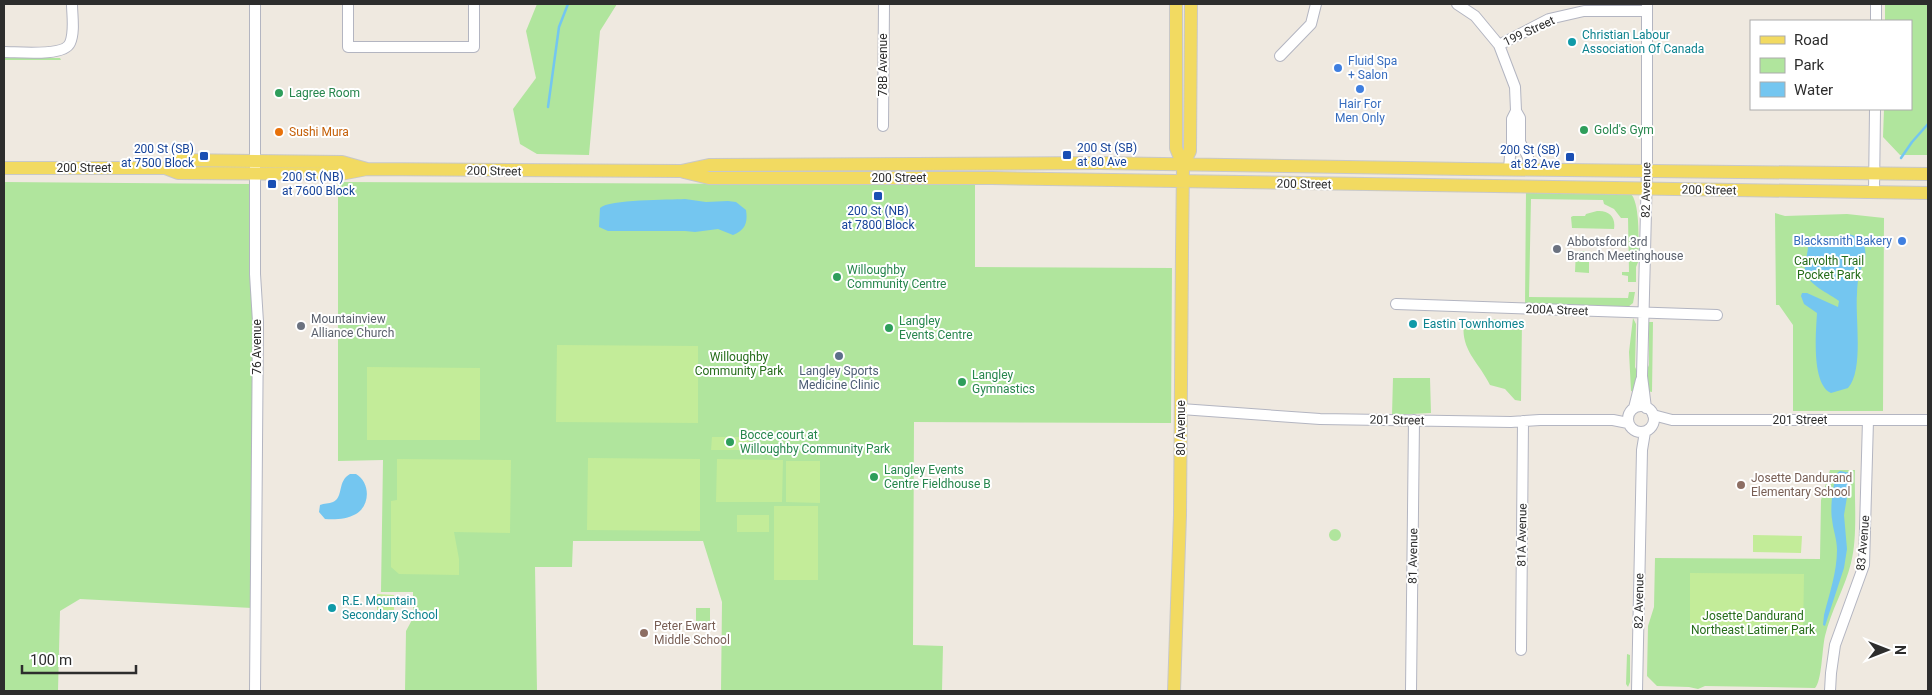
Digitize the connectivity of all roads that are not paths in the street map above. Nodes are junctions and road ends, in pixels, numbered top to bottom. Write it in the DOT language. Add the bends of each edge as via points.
graph roads {
  1 [pos="72,4"];
  2 [pos="254,4"];
  3 [pos="348,4"];
  4 [pos="474,4"];
  5 [pos="884,4"];
  6 [pos="1176,4"];
  7 [pos="1191,4"];
  8 [pos="1316,4"];
  9 [pos="1457,4"];
  10 [pos="1876,4"];
  11 [pos="1647,8"];
  12 [pos="1876,20"];
  13 [pos="1499,45"];
  14 [pos="4,52"];
  15 [pos="1280,56"];
  16 [pos="1875,110"];
  17 [pos="1516,111"];
  18 [pos="883,126"];
  19 [pos="1183,165"];
  20 [pos="255,167"];
  21 [pos="4,168"];
  22 [pos="1509,169"];
  23 [pos="1530,170"];
  24 [pos="1647,170"];
  25 [pos="681,171"];
  26 [pos="1875,173"];
  27 [pos="1928,174"];
  28 [pos="1182,182"];
  29 [pos="1646,189"];
  30 [pos="1874,193"];
  31 [pos="1928,194"];
  32 [pos="1396,304"];
  33 [pos="1643,312"];
  34 [pos="1717,315"];
  35 [pos="1642,376"];
  36 [pos="1181,409"];
  37 [pos="1630,415"];
  38 [pos="1651,416"];
  39 [pos="1414,420"];
  40 [pos="1868,420"];
  41 [pos="1928,420"];
  42 [pos="1523,421"];
  43 [pos="1640,432"];
  44 [pos="1521,650"];
  45 [pos="255,691"];
  46 [pos="1174,691"];
  47 [pos="1411,691"];
  48 [pos="1637,691"];
  49 [pos="1830,691"];
  1 -- 14 [label="street" via="72,39 67,47 51,52"];
  2 -- 20 [label="street, 76 Avenue"];
  3 -- 4 [label="street" via="348,47 474,47"];
  5 -- 18 [label="street, 78B Avenue"];
  6 -- 19 [label="main road, 80 Avenue" via="1176,148"];
  7 -- 19 [label="main road, 80 Avenue" via="1190,151"];
  8 -- 15 [label="street" via="1311,24"];
  9 -- 13 [label="street, 199 Street" via="1475,16"];
  10 -- 12 [label="street"];
  11 -- 13 [label="street, 199 Street" via="1584,11 1549,19"];
  11 -- 24 [label="street, 82 Avenue"];
  13 -- 17 [label="street" via="1515,87"];
  16 -- 26 [label="street"];
  17 -- 22 [label="street" via="1512,119"];
  17 -- 23 [label="street" via="1520,118 1520,142"];
  19 -- 22 [label="main road, 200 Street"];
  19 -- 25 [label="main road, 200 Street" via="709,165"];
  19 -- 28 [label="main road, 80 Avenue"];
  20 -- 21 [label="main road, 200 Street" via="177,160 165,168"];
  20 -- 25 [label="main road, 200 Street" via="342,162 367,169"];
  20 -- 45 [label="street, 76 Avenue" via="258,322"];
  22 -- 23 [label="main road, 200 Street"];
  23 -- 24 [label="main road, 200 Street"];
  24 -- 26 [label="main road, 200 Street"];
  24 -- 29 [label="street, 82 Avenue"];
  25 -- 28 [label="main road, 200 Street" via="709,178"];
  26 -- 27 [label="main road, 200 Street"];
  26 -- 30 [label="street"];
  28 -- 29 [label="main road, 200 Street"];
  28 -- 36 [label="main road, 80 Avenue"];
  29 -- 30 [label="main road, 200 Street"];
  29 -- 33 [label="street, 82 Avenue"];
  30 -- 31 [label="main road, 200 Street"];
  32 -- 33 [label="street, 200A Street"];
  33 -- 34 [label="street, 200A Street"];
  33 -- 35 [label="street, 82 Avenue"];
  35 -- 37 [label="street, 82 Avenue"];
  35 -- 38 [label="street, 82 Avenue"];
  36 -- 39 [label="street, 201 Street" via="1320,419"];
  36 -- 46 [label="main road, 80 Avenue"];
  37 -- 38 [label="street, 201 Street" via="1641,406"];
  37 -- 42 [label="street, 201 Street" via="1613,420"];
  37 -- 43 [label="street"];
  38 -- 40 [label="street, 201 Street" via="1672,420"];
  38 -- 43 [label="street"];
  39 -- 42 [label="street, 201 Street"];
  39 -- 47 [label="street, 81 Avenue"];
  40 -- 41 [label="street, 201 Street"];
  40 -- 49 [label="street, 83 Avenue" via="1864,565 1835,645"];
  42 -- 44 [label="street, 81A Avenue"];
  43 -- 48 [label="street, 82 Avenue"];
}
